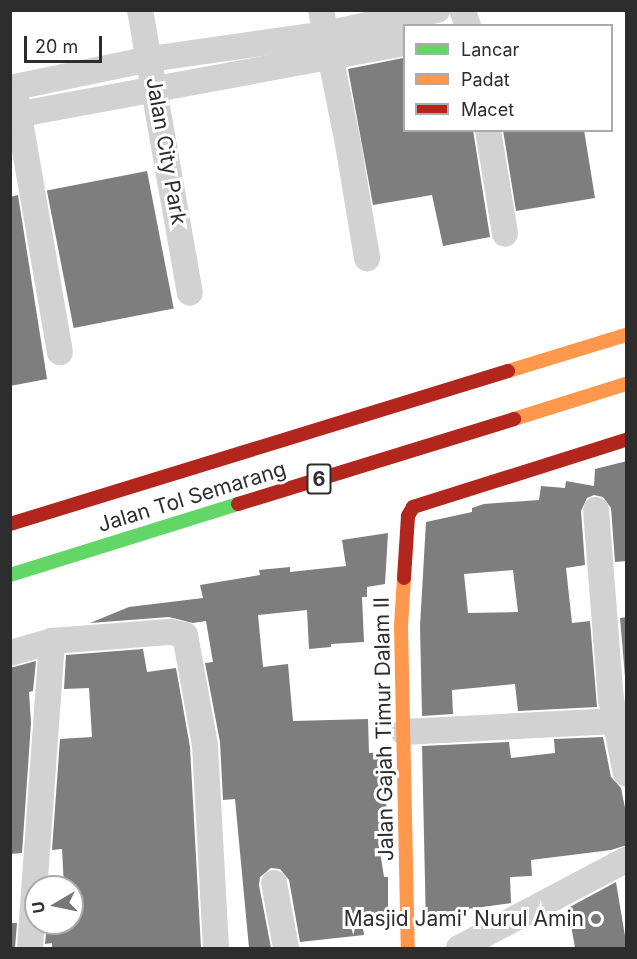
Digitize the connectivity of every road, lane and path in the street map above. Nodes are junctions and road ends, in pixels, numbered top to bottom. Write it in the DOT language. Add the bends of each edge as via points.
graph roads {
  1 [pos="140,10"];
  2 [pos="437,10"];
  3 [pos="325,33"];
  4 [pos="403,43"];
  5 [pos="150,59"];
  6 [pos="11,83"];
  7 [pos="155,88"];
  8 [pos="15,115"];
  9 [pos="488,132"];
  10 [pos="505,234"];
  11 [pos="367,258"];
  12 [pos="190,293"];
  13 [pos="627,335"];
  14 [pos="60,352"];
  15 [pos="627,384"];
  16 [pos="627,440"];
  17 [pos="596,510"];
  18 [pos="10,524"];
  19 [pos="10,575"];
  20 [pos="52,641"];
  21 [pos="10,653"];
  22 [pos="616,722"];
  23 [pos="405,732"];
  24 [pos="627,774"];
  25 [pos="627,860"];
  26 [pos="274,883"];
  27 [pos="30,948"];
  28 [pos="216,948"];
  29 [pos="286,948"];
  30 [pos="408,948"];
  31 [pos="459,948"];
  1 -- 5 [label="street, Jalan City Park"];
  2 -- 3 [label="street"];
  3 -- 4 [label="street"];
  3 -- 5 [label="street"];
  3 -- 7 [label="street"];
  3 -- 11 [label="street"];
  5 -- 6 [label="street"];
  5 -- 7 [label="street, Jalan City Park"];
  6 -- 8 [label="street"];
  7 -- 8 [label="street"];
  7 -- 12 [label="street, Jalan City Park"];
  8 -- 14 [label="street"];
  9 -- 10 [label="street"];
  13 -- 18 [label="main road, Jalan Tol Semarang / 6"];
  15 -- 19 [label="main road, Jalan Tol Semarang / 6"];
  16 -- 23 [label="main road, Jalan Gajah Timur Dalam II" via="411,510 401,626"];
  17 -- 22 [label="street"];
  20 -- 21 [label="street"];
  20 -- 27 [label="street"];
  20 -- 28 [label="street" via="170,632 185,635 205,745"];
  22 -- 23 [label="street"];
  22 -- 24 [label="street"];
  23 -- 30 [label="main road, Jalan Gajah Timur Dalam II"];
  25 -- 31 [label="street"];
  26 -- 29 [label="street"];
}
